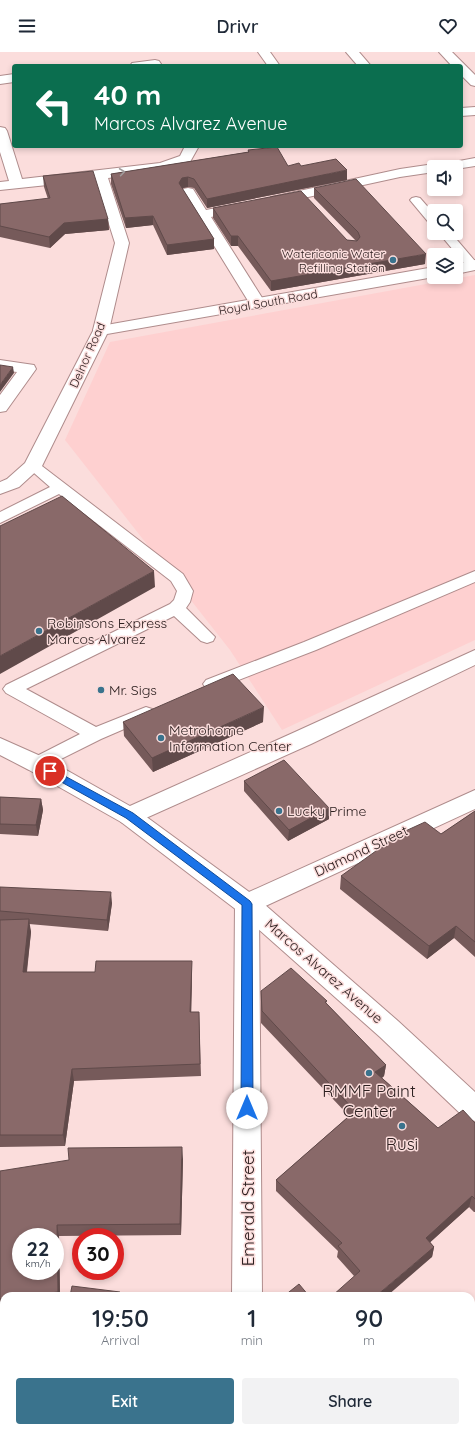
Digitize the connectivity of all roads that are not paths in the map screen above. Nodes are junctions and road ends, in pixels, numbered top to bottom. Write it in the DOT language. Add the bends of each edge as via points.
graph roads {
  1 [pos="146,52"];
  2 [pos="264,52"];
  3 [pos="352,52"];
  4 [pos="445,52"];
  5 [pos="154,64"];
  6 [pos="273,64"];
  7 [pos="363,64"];
  8 [pos="457,64"];
  9 [pos="463,70"];
  10 [pos="12,78"];
  11 [pos="0,80"];
  12 [pos="475,82"];
  13 [pos="475,111"];
  14 [pos="463,112"];
  15 [pos="12,129"];
  16 [pos="0,131"];
  17 [pos="191,148"];
  18 [pos="475,162"];
  19 [pos="463,164"];
  20 [pos="427,169"];
  21 [pos="100,175"];
  22 [pos="17,184"];
  23 [pos="0,186"];
  24 [pos="188,192"];
  25 [pos="303,195"];
  26 [pos="416,200"];
  27 [pos="314,206"];
  28 [pos="427,213"];
  29 [pos="202,215"];
  30 [pos="451,240"];
  31 [pos="474,265"];
  32 [pos="463,267"];
  33 [pos="427,273"];
  34 [pos="258,304"];
  35 [pos="101,330"];
  36 [pos="0,365"];
  37 [pos="2,401"];
  38 [pos="33,466"];
  39 [pos="61,488"];
  40 [pos="0,490"];
  41 [pos="0,518"];
  42 [pos="475,576"];
  43 [pos="176,608"];
  44 [pos="207,637"];
  45 [pos="475,657"];
  46 [pos="6,686"];
  47 [pos="200,689"];
  48 [pos="158,707"];
  49 [pos="96,734"];
  50 [pos="0,746"];
  51 [pos="37,764"];
  52 [pos="475,799"];
  53 [pos="129,816"];
  54 [pos="247,904"];
  55 [pos="475,1109"];
  56 [pos="247,1292"];
  1 -- 5 [label="street"];
  2 -- 6 [label="street"];
  3 -- 7 [label="street"];
  4 -- 8 [label="street"];
  9 -- 12 [label="street"];
  10 -- 11 [label="street"];
  13 -- 14 [label="street"];
  15 -- 16 [label="street"];
  16 -- 22 [label="street"];
  21 -- 17 [label="street, one-way" via="162,167 185,159"];
  18 -- 19 [label="street"];
  20 -- 25 [label="street"];
  21 -- 22 [label="street"];
  21 -- 35 [label="street, Delnor Road" via="122,243"];
  22 -- 23 [label="street"];
  24 -- 29 [label="street"];
  25 -- 27 [label="lane"];
  25 -- 29 [label="street"];
  26 -- 28 [label="lane"];
  29 -- 34 [label="street"];
  30 -- 31 [label="lane"];
  31 -- 32 [label="street"];
  33 -- 34 [label="street, Royal South Road"];
  34 -- 35 [label="street, Royal South Road"];
  35 -- 38 [label="street, Delnor Road"];
  36 -- 37 [label="street" via="28,369"];
  38 -- 39 [label="lane"];
  38 -- 40 [label="street, Delnor Road"];
  39 -- 41 [label="lane"];
  39 -- 43 [label="lane" via="177,578 185,591 182,602"];
  42 -- 47 [label="lane" via="310,646"];
  43 -- 44 [label="lane"];
  43 -- 46 [label="lane"];
  45 -- 53 [label="street"];
  46 -- 49 [label="lane"];
  48 -- 49 [label="lane"];
  49 -- 51 [label="lane"];
  50 -- 51 [label="street, Marcos Alvarez Avenue"];
  51 -- 53 [label="street, Marcos Alvarez Avenue"];
  52 -- 54 [label="street, Diamond Street"];
  53 -- 54 [label="street, Marcos Alvarez Avenue"];
  54 -- 55 [label="street, Marcos Alvarez Avenue"];
  54 -- 56 [label="street, Emerald Street"];
}
